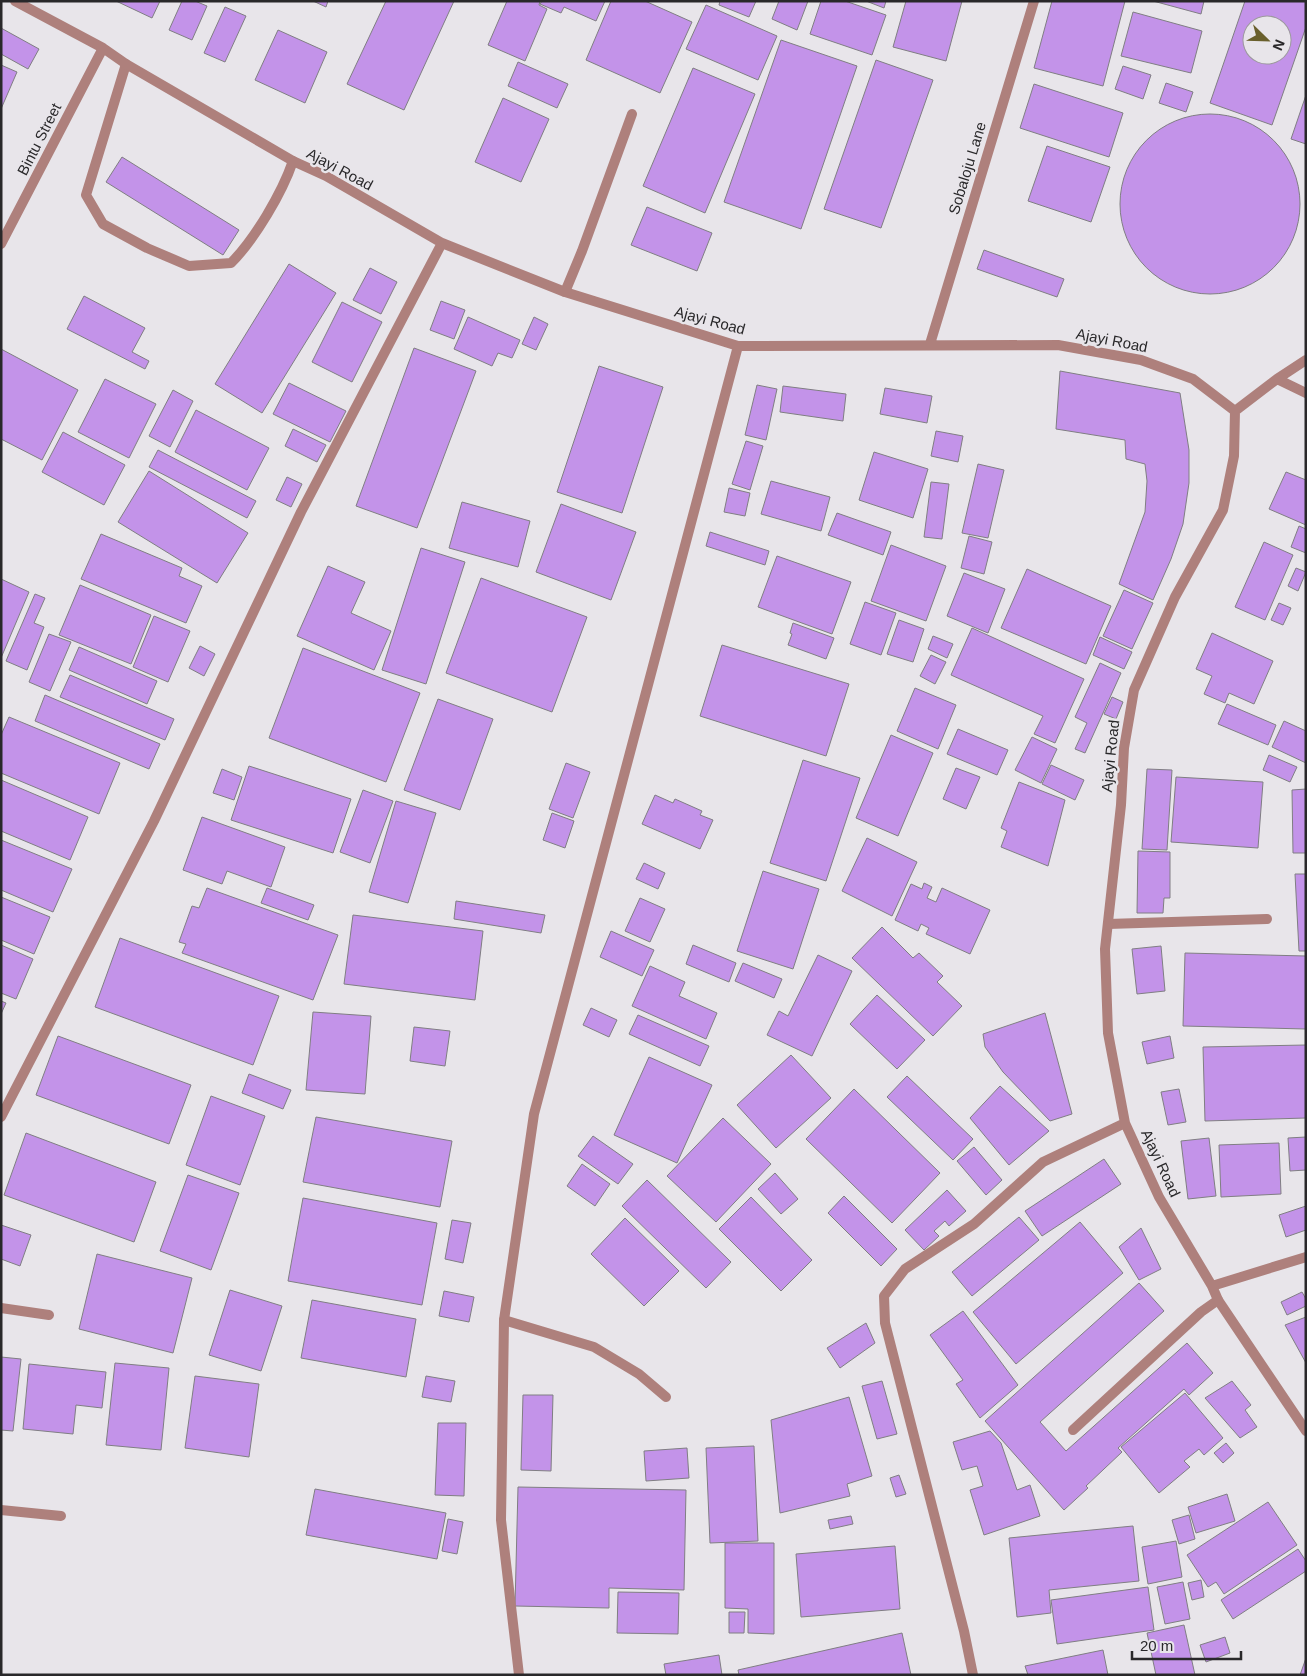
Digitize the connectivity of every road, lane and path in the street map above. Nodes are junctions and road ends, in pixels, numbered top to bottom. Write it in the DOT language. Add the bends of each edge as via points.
graph roads {
  1 [pos="15,1"];
  2 [pos="1034,1"];
  3 [pos="103,48"];
  4 [pos="126,64"];
  5 [pos="632,114"];
  6 [pos="293,161"];
  7 [pos="1,244"];
  8 [pos="442,244"];
  9 [pos="565,292"];
  10 [pos="930,344"];
  11 [pos="738,346"];
  12 [pos="1306,360"];
  13 [pos="1277,379"];
  14 [pos="1306,393"];
  15 [pos="1235,411"];
  16 [pos="1267,919"];
  17 [pos="1108,924"];
  18 [pos="1,1116"];
  19 [pos="1125,1123"];
  20 [pos="1306,1257"];
  21 [pos="1212,1286"];
  22 [pos="1218,1300"];
  23 [pos="1,1308"];
  24 [pos="49,1315"];
  25 [pos="504,1320"];
  26 [pos="666,1397"];
  27 [pos="1073,1430"];
  28 [pos="1306,1431"];
  29 [pos="1,1510"];
  30 [pos="61,1516"];
  31 [pos="519,1675"];
  32 [pos="973,1675"];
  1 -- 3 [label="street, Ajayi Road"];
  2 -- 10 [label="street, Sobaloju Lane"];
  3 -- 4 [label="street, Ajayi Road"];
  3 -- 7 [label="street, Bintu Street"];
  4 -- 6 [label="street, Ajayi Road"];
  4 -- 6 [label="street" via="86,194 103,224 189,266 231,263 246,248 287,178"];
  5 -- 9 [label="street"];
  6 -- 8 [label="street, Ajayi Road" via="326,176"];
  8 -- 9 [label="street, Ajayi Road"];
  8 -- 18 [label="street" via="301,512 154,821"];
  9 -- 11 [label="street, Ajayi Road"];
  10 -- 11 [label="street, Ajayi Road"];
  10 -- 15 [label="street, Ajayi Road" via="1058,345 1141,360 1194,379"];
  11 -- 25 [label="street" via="534,1114"];
  12 -- 13 [label="street"];
  13 -- 14 [label="street"];
  13 -- 15 [label="street"];
  15 -- 17 [label="street, Ajayi Road" via="1234,456 1222,510 1175,597 1134,690 1124,748"];
  16 -- 17 [label="street"];
  17 -- 19 [label="street, Ajayi Road" via="1104,949 1108,1033"];
  19 -- 21 [label="street, Ajayi Road" via="1159,1197"];
  19 -- 32 [label="street" via="1043,1162 974,1224 905,1269 884,1296 885,1323"];
  20 -- 21 [label="street"];
  21 -- 22 [label="street, Ajayi Road"];
  22 -- 27 [label="street"];
  22 -- 28 [label="street, Ajayi Road"];
  23 -- 24 [label="street"];
  25 -- 26 [label="street" via="594,1347 639,1374"];
  25 -- 31 [label="street" via="500,1520"];
  29 -- 30 [label="street"];
}
